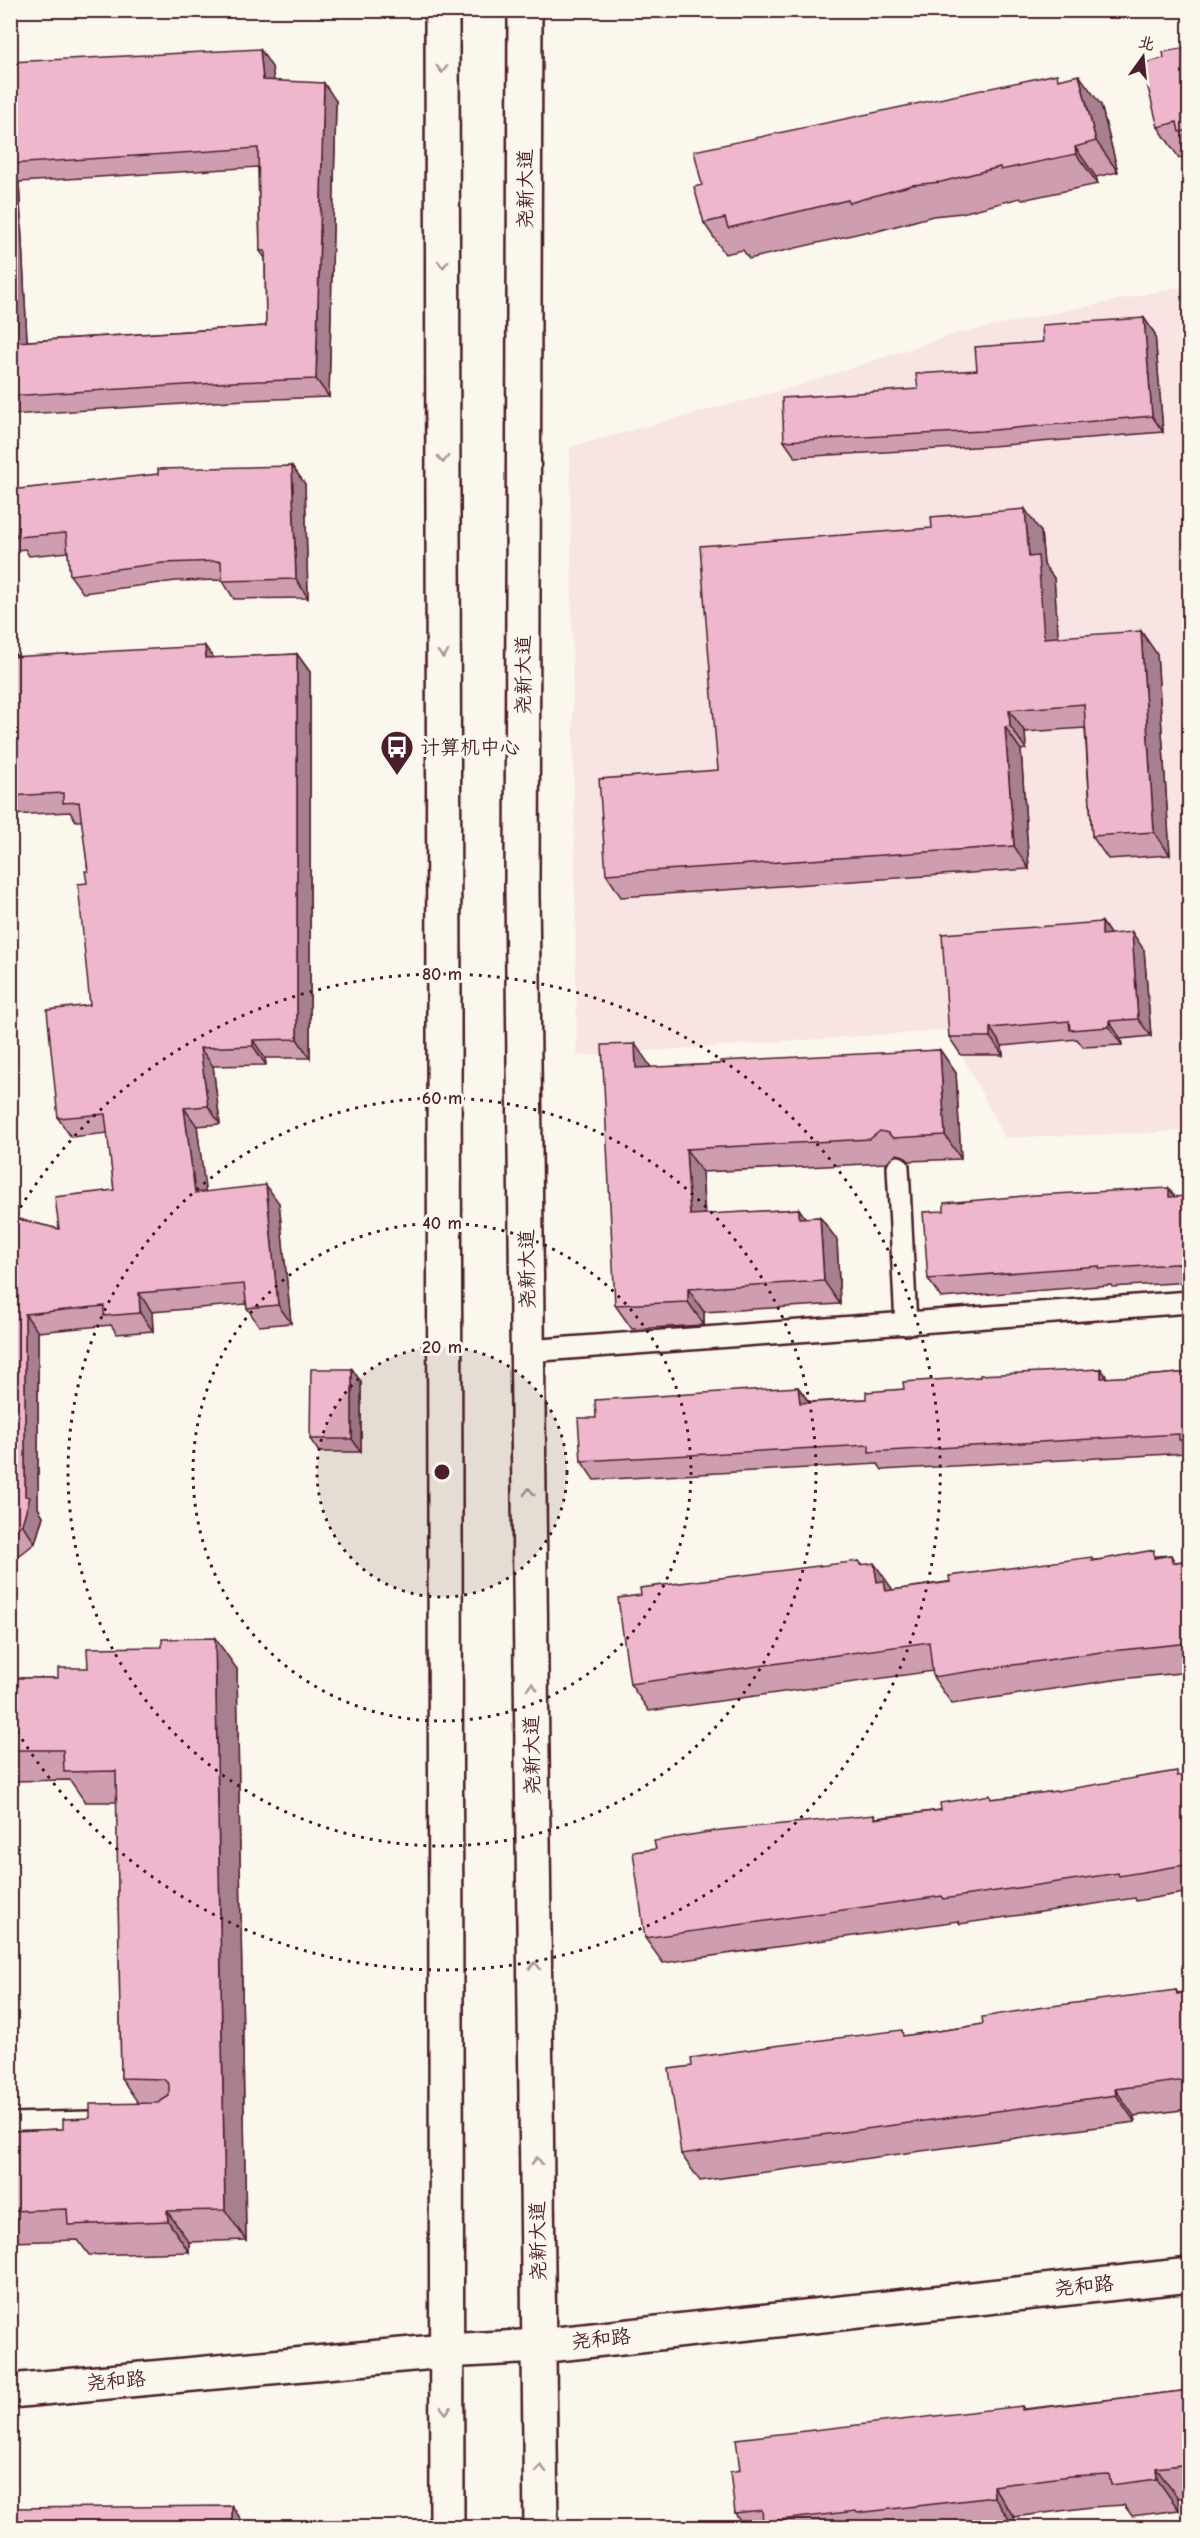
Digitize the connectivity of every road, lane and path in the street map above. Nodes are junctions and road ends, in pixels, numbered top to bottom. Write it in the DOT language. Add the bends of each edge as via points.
graph roads {
  1 [pos="442,10"];
  2 [pos="525,10"];
  3 [pos="898,1167"];
  4 [pos="1190,1302"];
  5 [pos="906,1324"];
  6 [pos="528,1351"];
  7 [pos="114,2122"];
  8 [pos="10,2124"];
  9 [pos="1190,2275"];
  10 [pos="539,2346"];
  11 [pos="445,2351"];
  12 [pos="10,2391"];
  13 [pos="447,2528"];
  14 [pos="541,2528"];
  1 -- 11 [label="main road, one-way"];
  2 -- 6 [label="main road, 尧新大道" via="522,890"];
  3 -- 5 [label="lane"];
  4 -- 5 [label="lane"];
  5 -- 6 [label="lane"];
  10 -- 6 [label="main road, 尧新大道, one-way"];
  7 -- 8 [label="lane"];
  9 -- 10 [label="main road, 尧和路"];
  10 -- 11 [label="main road, 尧和路"];
  14 -- 10 [label="main road, 尧新大道, one-way"];
  11 -- 12 [label="main road, 尧和路"];
  11 -- 13 [label="main road, one-way"];
}
